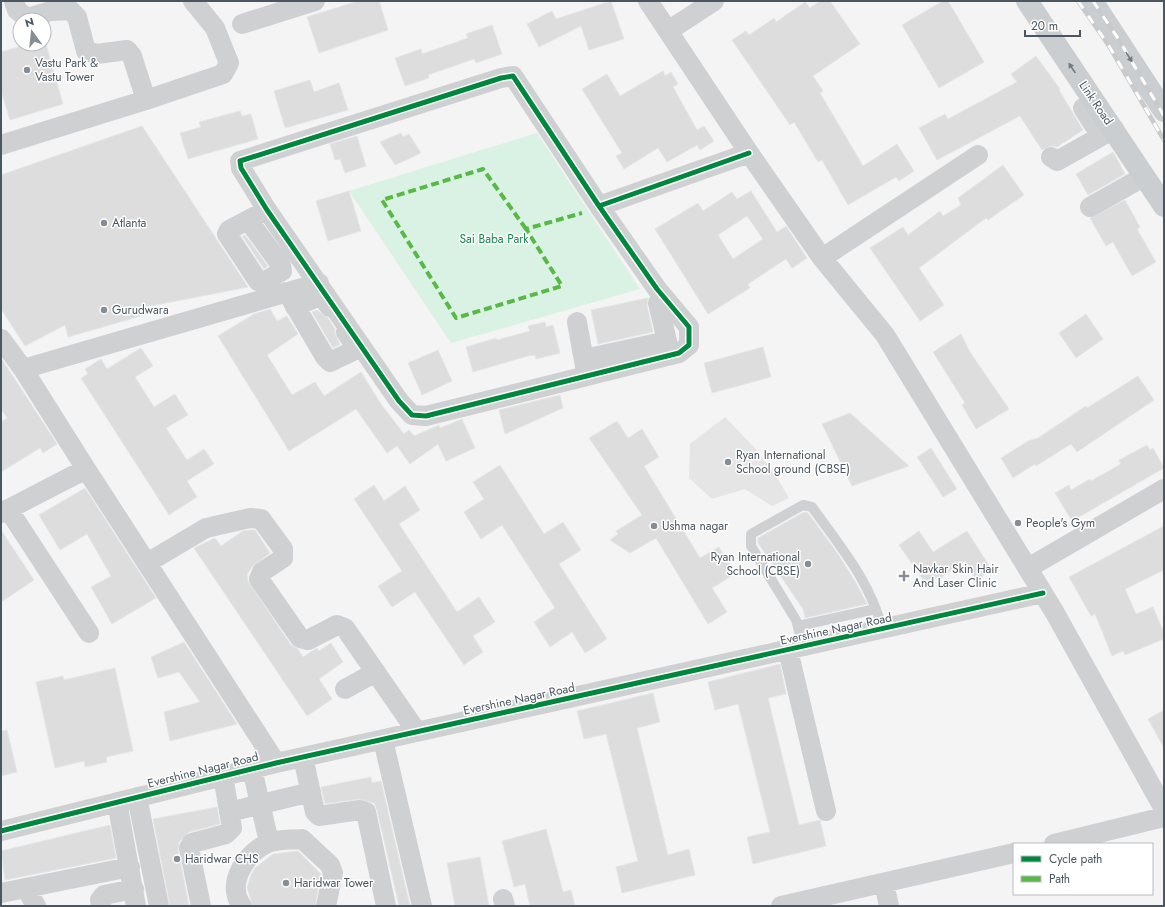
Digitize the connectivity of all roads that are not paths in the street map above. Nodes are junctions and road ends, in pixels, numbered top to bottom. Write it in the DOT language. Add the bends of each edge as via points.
graph roads {
  1 [pos="14,1"];
  2 [pos="193,1"];
  3 [pos="315,1"];
  4 [pos="648,1"];
  5 [pos="714,1"];
  6 [pos="1027,1"];
  7 [pos="1092,1"];
  8 [pos="242,24"];
  9 [pos="668,31"];
  10 [pos="146,100"];
  11 [pos="1083,108"];
  12 [pos="1164,111"];
  13 [pos="1107,133"];
  14 [pos="1,145"];
  15 [pos="1118,152"];
  16 [pos="749,153"];
  17 [pos="978,155"];
  18 [pos="1051,157"];
  19 [pos="1140,179"];
  20 [pos="599,206"];
  21 [pos="1164,206"];
  22 [pos="1090,207"];
  23 [pos="267,210"];
  24 [pos="248,220"];
  25 [pos="295,250"];
  26 [pos="822,258"];
  27 [pos="280,265"];
  28 [pos="319,283"];
  29 [pos="292,296"];
  30 [pos="658,303"];
  31 [pos="342,320"];
  32 [pos="577,322"];
  33 [pos="1,339"];
  34 [pos="669,348"];
  35 [pos="586,367"];
  36 [pos="23,369"];
  37 [pos="86,469"];
  38 [pos="1164,489"];
  39 [pos="4,511"];
  40 [pos="146,563"];
  41 [pos="1028,568"];
  42 [pos="1043,593"];
  43 [pos="876,609"];
  44 [pos="837,618"];
  45 [pos="798,626"];
  46 [pos="882,629"];
  47 [pos="90,633"];
  48 [pos="842,638"];
  49 [pos="795,648"];
  50 [pos="376,672"];
  51 [pos="345,689"];
  52 [pos="417,732"];
  53 [pos="383,740"];
  54 [pos="303,757"];
  55 [pos="276,763"];
  56 [pos="252,768"];
  57 [pos="223,776"];
  58 [pos="311,792"];
  59 [pos="137,797"];
  60 [pos="117,802"];
  61 [pos="260,805"];
  62 [pos="1164,809"];
  63 [pos="826,811"];
  64 [pos="229,812"];
  65 [pos="1164,817"];
  66 [pos="1,831"];
  67 [pos="269,842"];
  68 [pos="1058,843"];
  69 [pos="1013,853"];
  70 [pos="130,867"];
  71 [pos="884,883"];
  72 [pos="26,888"];
  73 [pos="1,893"];
  74 [pos="135,897"];
  75 [pos="36,906"];
  76 [pos="101,906"];
  77 [pos="159,906"];
  78 [pos="201,906"];
  79 [pos="242,906"];
  80 [pos="326,906"];
  81 [pos="386,906"];
  82 [pos="422,906"];
  83 [pos="783,906"];
  84 [pos="889,906"];
  1 -- 10 [label="street" via="17,10 27,18 51,11 70,10 77,17 86,51 97,54 127,50 132,56"];
  2 -- 10 [label="street" via="215,28 229,63 223,74"];
  3 -- 8 [label="street"];
  4 -- 9 [label="street"];
  5 -- 9 [label="street"];
  13 -- 6 [label="main road, Link Road, one-way"];
  7 -- 12 [label="main road, one-way"];
  9 -- 16 [label="street"];
  10 -- 14 [label="street"];
  11 -- 13 [label="street"];
  13 -- 18 [label="street" via="1057,161"];
  13 -- 19 [label="main road, Link Road"];
  15 -- 19 [label="street"];
  16 -- 20 [label="street"];
  16 -- 26 [label="street"];
  17 -- 26 [label="street"];
  19 -- 21 [label="main road, Link Road"];
  19 -- 22 [label="street"];
  20 -- 23 [label="street" via="513,76 240,161 241,168"];
  20 -- 34 [label="street" via="657,289 689,327 689,345 679,354"];
  23 -- 24 [label="street"];
  23 -- 25 [label="street"];
  24 -- 27 [label="street"];
  24 -- 27 [label="street" via="229,230 227,234 258,281 262,283"];
  25 -- 27 [label="street"];
  25 -- 28 [label="street"];
  26 -- 41 [label="street" via="885,335"];
  27 -- 29 [label="street"];
  28 -- 29 [label="street"];
  28 -- 31 [label="street"];
  29 -- 31 [label="street" via="322,297"];
  29 -- 31 [label="street" via="330,362 356,348"];
  29 -- 36 [label="street"];
  30 -- 34 [label="street"];
  31 -- 35 [label="street" via="399,401 412,415 426,416"];
  32 -- 35 [label="street"];
  33 -- 36 [label="street"];
  34 -- 35 [label="street"];
  36 -- 37 [label="street"];
  37 -- 39 [label="street"];
  37 -- 40 [label="street"];
  38 -- 41 [label="street"];
  39 -- 47 [label="street"];
  40 -- 50 [label="street" via="206,528 250,518 261,519 283,549 283,558 262,572 259,579 300,638 308,640 337,625 345,628"];
  40 -- 55 [label="street"];
  41 -- 42 [label="street"];
  42 -- 46 [label="street, Evershine Nagar Road"];
  42 -- 62 [label="street"];
  43 -- 44 [label="lane"];
  43 -- 45 [label="lane" via="865,584 812,507 803,504 751,534 751,546"];
  43 -- 46 [label="lane"];
  44 -- 45 [label="lane"];
  44 -- 48 [label="lane"];
  45 -- 49 [label="lane"];
  46 -- 48 [label="street, Evershine Nagar Road"];
  48 -- 49 [label="street, Evershine Nagar Road"];
  49 -- 52 [label="street, Evershine Nagar Road"];
  49 -- 63 [label="street"];
  50 -- 51 [label="street"];
  50 -- 52 [label="street"];
  52 -- 53 [label="street, Evershine Nagar Road"];
  53 -- 54 [label="street, Evershine Nagar Road"];
  53 -- 82 [label="street"];
  54 -- 55 [label="street, Evershine Nagar Road"];
  54 -- 58 [label="street"];
  55 -- 56 [label="street, Evershine Nagar Road"];
  56 -- 57 [label="street, Evershine Nagar Road"];
  56 -- 61 [label="street"];
  57 -- 59 [label="street, Evershine Nagar Road"];
  57 -- 64 [label="street"];
  58 -- 61 [label="street"];
  58 -- 81 [label="street" via="315,812 319,816 360,810 366,812"];
  59 -- 60 [label="street, Evershine Nagar Road"];
  59 -- 77 [label="street"];
  60 -- 66 [label="street, Evershine Nagar Road"];
  60 -- 70 [label="street"];
  61 -- 64 [label="street"];
  61 -- 67 [label="street"];
  64 -- 78 [label="street" via="232,828 226,834 192,843 189,848"];
  65 -- 68 [label="street"];
  67 -- 79 [label="street" via="249,856 236,877 235,891"];
  67 -- 80 [label="street" via="302,839 330,865 333,873"];
  69 -- 71 [label="street"];
  70 -- 72 [label="street"];
  70 -- 74 [label="street"];
  71 -- 83 [label="street"];
  71 -- 84 [label="street"];
  72 -- 73 [label="street"];
  72 -- 75 [label="street"];
  74 -- 76 [label="street" via="104,895 100,900"];
}
